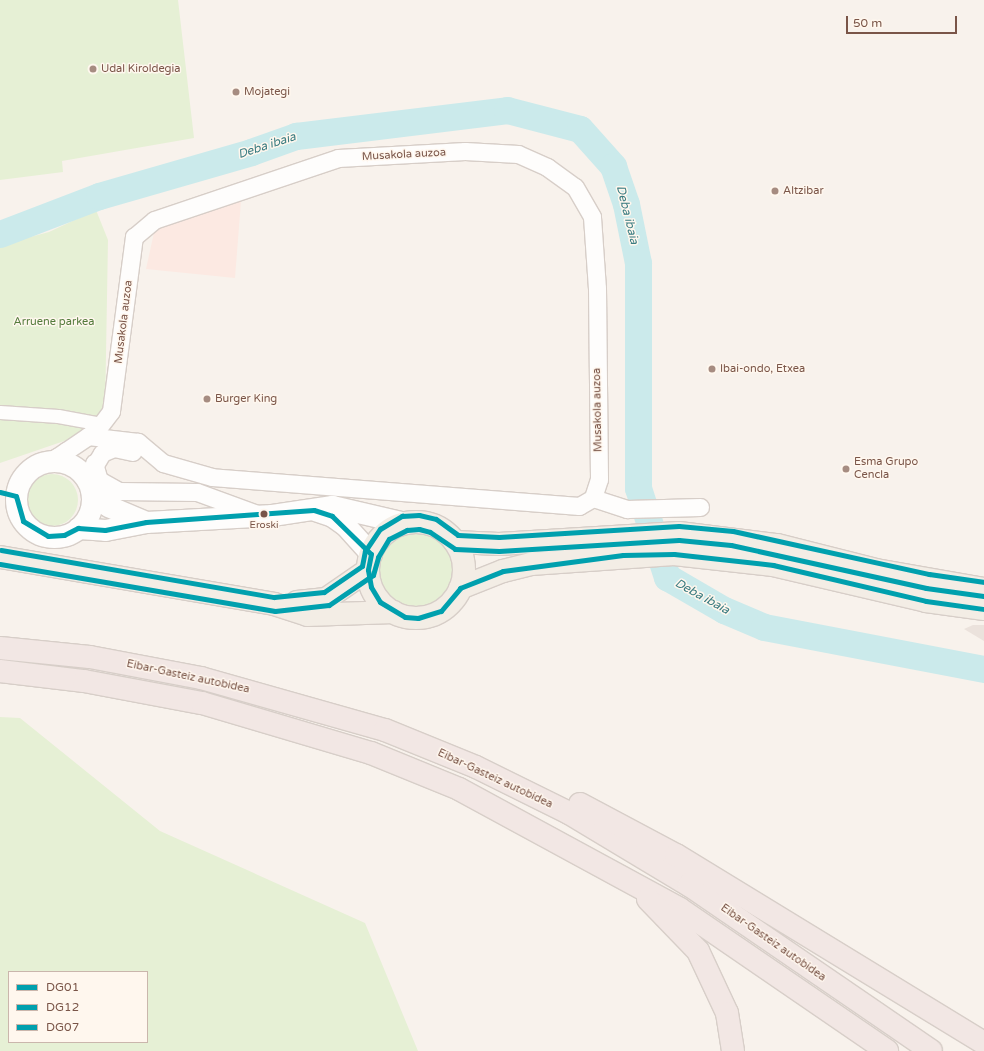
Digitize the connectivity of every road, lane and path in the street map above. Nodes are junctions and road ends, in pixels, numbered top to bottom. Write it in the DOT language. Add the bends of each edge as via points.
graph roads {
  1 [pos="0,412"];
  2 [pos="102,424"];
  3 [pos="88,436"];
  4 [pos="50,462"];
  5 [pos="163,463"];
  6 [pos="91,478"];
  7 [pos="8,494"];
  8 [pos="593,498"];
  9 [pos="695,507"];
  10 [pos="314,510"];
  11 [pos="259,515"];
  12 [pos="146,522"];
  13 [pos="405,523"];
  14 [pos="78,528"];
  15 [pos="455,542"];
  16 [pos="623,546"];
  17 [pos="707,546"];
  18 [pos="0,557"];
  19 [pos="369,562"];
  20 [pos="460,588"];
  21 [pos="984,589"];
  22 [pos="274,604"];
  23 [pos="984,609"];
  24 [pos="394,612"];
  25 [pos="0,648"];
  26 [pos="0,671"];
  27 [pos="385,730"];
  28 [pos="634,884"];
  29 [pos="984,1043"];
  30 [pos="733,1051"];
  31 [pos="887,1051"];
  32 [pos="931,1051"];
  1 -- 2 [label="street" via="58,416"];
  2 -- 3 [label="street, Musakola auzoa"];
  2 -- 8 [label="street, Musakola auzoa" via="115,402 134,237 154,220 338,158 465,152 518,154 547,167 575,187 592,217 597,288 599,479"];
  3 -- 4 [label="street, Musakola auzoa"];
  3 -- 5 [label="street" via="138,442"];
  4 -- 6 [label="street" via="72,466"];
  4 -- 7 [label="street" via="30,469"];
  5 -- 6 [label="street" via="154,463 125,448 102,453"];
  5 -- 8 [label="street" via="212,477 452,497 579,506"];
  6 -- 11 [label="street" via="119,491 197,492"];
  6 -- 12 [label="street" via="108,506"];
  6 -- 14 [label="street" via="89,512"];
  7 -- 14 [label="street" via="23,521 41,534 64,536"];
  8 -- 9 [label="street" via="627,509"];
  10 -- 11 [label="street"];
  10 -- 13 [label="street" via="332,506"];
  10 -- 19 [label="street" via="332,516 345,525"];
  11 -- 12 [label="street"];
  12 -- 14 [label="street" via="105,530"];
  13 -- 15 [label="main road" via="433,525"];
  13 -- 19 [label="main road" via="384,534"];
  15 -- 16 [label="main road"];
  15 -- 20 [label="main road" via="464,573"];
  16 -- 17 [label="main road"];
  16 -- 20 [label="main road" via="503,570"];
  17 -- 21 [label="main road" via="777,545 921,580"];
  17 -- 23 [label="main road" via="926,601"];
  18 -- 22 [label="main road"];
  19 -- 22 [label="main road" via="326,599"];
  19 -- 24 [label="main road" via="371,587 380,602"];
  20 -- 24 [label="main road" via="451,602 430,616 418,618"];
  22 -- 24 [label="main road" via="307,615"];
  25 -- 27 [label="highway, Eibar-Gasteiz autobidea" via="90,657 200,678"];
  26 -- 28 [label="highway, Eibar-Gasteiz autobidea" via="84,681 202,702 371,752 458,789"];
  27 -- 29 [label="highway" via="447,745 592,810 742,895"];
  27 -- 32 [label="highway, Eibar-Gasteiz autobidea" via="476,767 569,814 689,885"];
  28 -- 30 [label="highway" via="698,951 727,1013"];
  28 -- 31 [label="highway, Eibar-Gasteiz autobidea" via="680,909"];
}
